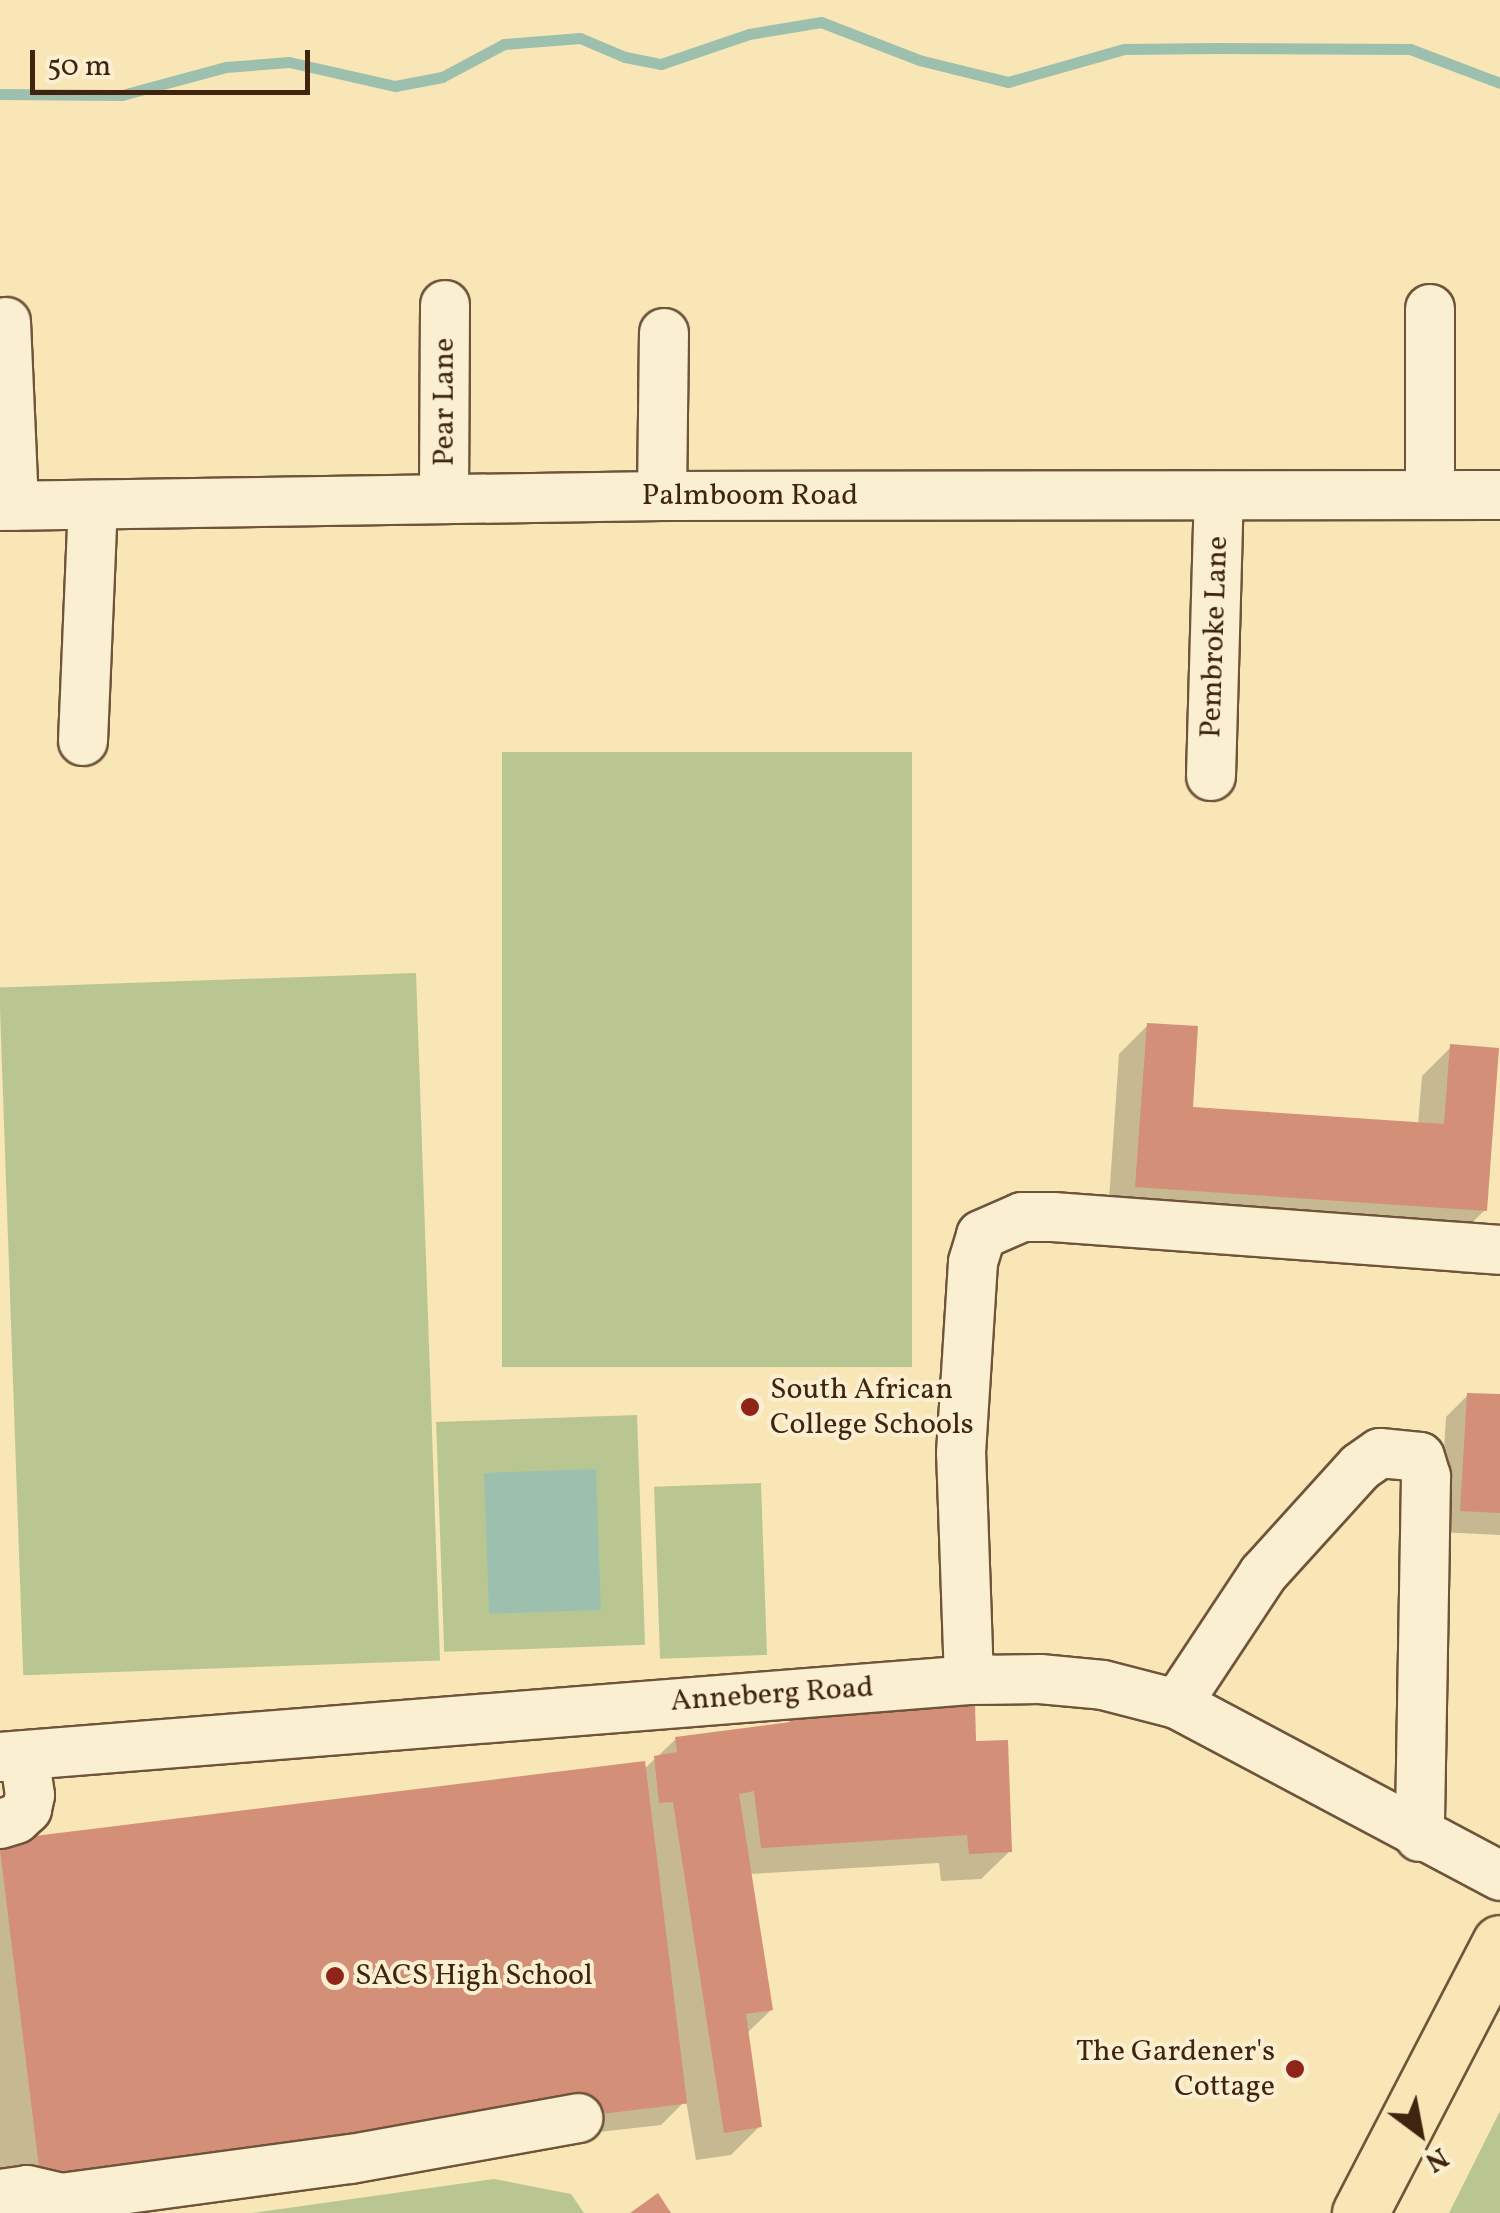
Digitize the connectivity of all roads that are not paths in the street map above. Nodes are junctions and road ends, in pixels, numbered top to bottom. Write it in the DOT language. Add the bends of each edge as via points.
graph roads {
  1 [pos="446,304"];
  2 [pos="1430,309"];
  3 [pos="6,322"];
  4 [pos="664,333"];
  5 [pos="1430,494"];
  6 [pos="1500,495"];
  7 [pos="662,496"];
  8 [pos="1219,498"];
  9 [pos="444,499"];
  10 [pos="92,504"];
  11 [pos="7,506"];
  12 [pos="83,742"];
  13 [pos="1211,776"];
  14 [pos="1500,1250"];
  15 [pos="969,1680"];
  16 [pos="1177,1704"];
  17 [pos="12,1756"];
  18 [pos="0,1824"];
  19 [pos="1420,1836"];
  20 [pos="1500,1876"];
  21 [pos="1500,1943"];
  22 [pos="578,2118"];
  23 [pos="0,2194"];
  24 [pos="1360,2213"];
  1 -- 9 [label="street, Pear Lane"];
  2 -- 5 [label="street"];
  3 -- 11 [label="street"];
  4 -- 7 [label="street"];
  5 -- 6 [label="street, Palmboom Road"];
  5 -- 8 [label="street, Palmboom Road"];
  7 -- 8 [label="street, Palmboom Road"];
  7 -- 9 [label="street, Palmboom Road"];
  8 -- 13 [label="street, Pembroke Lane"];
  9 -- 10 [label="street, Palmboom Road"];
  10 -- 11 [label="street, Palmboom Road"];
  10 -- 12 [label="street"];
  14 -- 15 [label="street" via="1053,1217 1022,1217 981,1235 973,1262 960,1453"];
  15 -- 16 [label="street, Anneberg Road" via="1102,1685"];
  15 -- 17 [label="street, Anneberg Road"];
  16 -- 19 [label="street, Anneberg Road"];
  16 -- 19 [label="street" via="1263,1574 1360,1467 1380,1454 1420,1458 1426,1476"];
  17 -- 18 [label="street" via="30,1795 27,1809"];
  19 -- 20 [label="street, Anneberg Road"];
  21 -- 24 [label="main road"];
  22 -- 23 [label="street" via="351,2159 61,2198 27,2190"];
}
